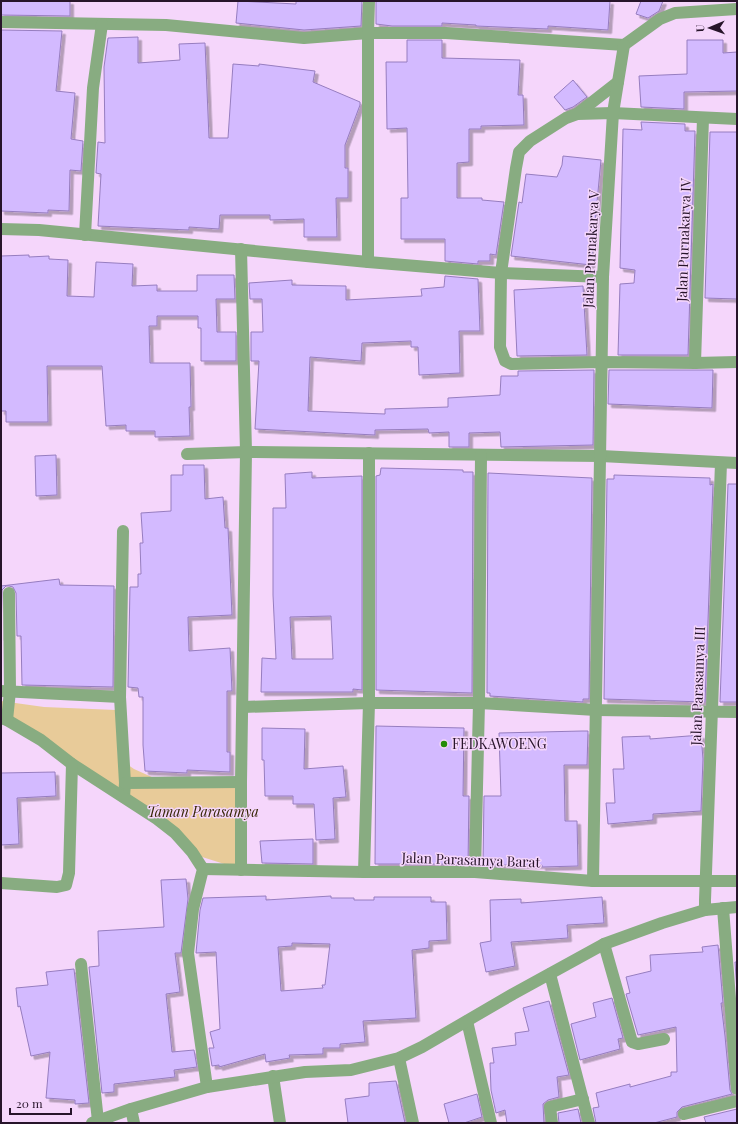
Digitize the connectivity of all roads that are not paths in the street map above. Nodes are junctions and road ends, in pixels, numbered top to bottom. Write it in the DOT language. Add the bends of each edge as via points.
graph roads {
  1 [pos="369,1"];
  2 [pos="737,9"];
  3 [pos="1,22"];
  4 [pos="102,24"];
  5 [pos="368,33"];
  6 [pos="624,45"];
  7 [pos="618,82"];
  8 [pos="613,113"];
  9 [pos="577,114"];
  10 [pos="703,118"];
  11 [pos="737,119"];
  12 [pos="1,229"];
  13 [pos="85,235"];
  14 [pos="241,249"];
  15 [pos="368,262"];
  16 [pos="501,274"];
  17 [pos="603,277"];
  18 [pos="602,362"];
  19 [pos="737,362"];
  20 [pos="695,363"];
  21 [pos="246,452"];
  22 [pos="369,453"];
  23 [pos="187,454"];
  24 [pos="481,455"];
  25 [pos="601,456"];
  26 [pos="721,463"];
  27 [pos="737,463"];
  28 [pos="123,531"];
  29 [pos="9,593"];
  30 [pos="5,691"];
  31 [pos="120,697"];
  32 [pos="369,703"];
  33 [pos="479,703"];
  34 [pos="242,707"];
  35 [pos="596,710"];
  36 [pos="712,711"];
  37 [pos="737,712"];
  38 [pos="4,719"];
  39 [pos="72,764"];
  40 [pos="241,782"];
  41 [pos="125,783"];
  42 [pos="124,797"];
  43 [pos="203,869"];
  44 [pos="241,870"];
  45 [pos="364,872"];
  46 [pos="475,872"];
  47 [pos="706,880"];
  48 [pos="593,881"];
  49 [pos="737,881"];
  50 [pos="1,883"];
  51 [pos="737,907"];
  52 [pos="723,908"];
  53 [pos="705,910"];
  54 [pos="604,944"];
  55 [pos="81,964"];
  56 [pos="550,974"];
  57 [pos="467,1021"];
  58 [pos="664,1039"];
  59 [pos="399,1058"];
  60 [pos="273,1076"];
  61 [pos="207,1087"];
  62 [pos="737,1089"];
  63 [pos="583,1099"];
  64 [pos="737,1101"];
  65 [pos="131,1109"];
  66 [pos="684,1114"];
  67 [pos="95,1122"];
  68 [pos="134,1123"];
  69 [pos="280,1123"];
  70 [pos="414,1123"];
  71 [pos="491,1123"];
  72 [pos="552,1123"];
  73 [pos="589,1123"];
  1 -- 5 [label="street"];
  2 -- 6 [label="street" via="675,13 660,19"];
  3 -- 4 [label="street"];
  4 -- 5 [label="street" via="166,25 304,38"];
  4 -- 13 [label="street" via="93,88"];
  5 -- 6 [label="street" via="446,33"];
  5 -- 15 [label="street"];
  6 -- 7 [label="street, Jalan Purnakarya V"];
  7 -- 8 [label="street, Jalan Purnakarya V"];
  7 -- 9 [label="street"];
  8 -- 9 [label="street"];
  8 -- 10 [label="street"];
  8 -- 17 [label="street, Jalan Purnakarya V"];
  9 -- 16 [label="street" via="540,134 519,152"];
  10 -- 11 [label="street"];
  10 -- 20 [label="street, Jalan Purnakarya IV"];
  12 -- 13 [label="street"];
  13 -- 14 [label="street"];
  14 -- 15 [label="street"];
  14 -- 21 [label="street"];
  15 -- 16 [label="street"];
  16 -- 17 [label="street"];
  16 -- 18 [label="street" via="500,347 505,361 511,364"];
  17 -- 18 [label="street, Jalan Purnakarya V"];
  18 -- 20 [label="street"];
  18 -- 25 [label="street, Jalan Purnakarya V"];
  19 -- 20 [label="street"];
  21 -- 22 [label="street"];
  21 -- 23 [label="street"];
  21 -- 34 [label="street"];
  22 -- 24 [label="street"];
  22 -- 32 [label="street"];
  24 -- 25 [label="street"];
  24 -- 33 [label="street"];
  25 -- 26 [label="street"];
  25 -- 35 [label="street, Jalan Purnakarya V"];
  26 -- 27 [label="street"];
  26 -- 36 [label="street, Jalan Parasamya III"];
  28 -- 31 [label="street"];
  29 -- 30 [label="street"];
  30 -- 31 [label="street"];
  30 -- 38 [label="street"];
  31 -- 41 [label="street"];
  32 -- 33 [label="street"];
  32 -- 34 [label="street"];
  32 -- 45 [label="street"];
  33 -- 35 [label="street"];
  33 -- 46 [label="street"];
  34 -- 40 [label="street"];
  35 -- 36 [label="street"];
  35 -- 48 [label="street, Jalan Purnakarya V"];
  36 -- 37 [label="street"];
  36 -- 47 [label="street, Jalan Parasamya III"];
  38 -- 39 [label="street" via="41,740"];
  39 -- 42 [label="street"];
  39 -- 50 [label="street" via="69,873 66,885 57,887"];
  40 -- 41 [label="street"];
  40 -- 44 [label="street"];
  41 -- 42 [label="street"];
  42 -- 43 [label="street" via="175,833"];
  43 -- 44 [label="street, Jalan Parasamya Barat"];
  43 -- 61 [label="street" via="193,909 188,953"];
  44 -- 45 [label="street, Jalan Parasamya Barat"];
  45 -- 46 [label="street, Jalan Parasamya Barat"];
  46 -- 48 [label="street, Jalan Parasamya Barat"];
  47 -- 48 [label="street, Jalan Parasamya Barat"];
  47 -- 49 [label="street, Jalan Parasamya Barat"];
  47 -- 53 [label="street, Jalan Parasamya III"];
  51 -- 52 [label="street"];
  52 -- 53 [label="street"];
  52 -- 62 [label="street"];
  53 -- 54 [label="street"];
  54 -- 56 [label="street"];
  54 -- 58 [label="street" via="632,1042 638,1044"];
  55 -- 67 [label="street"];
  56 -- 57 [label="street"];
  56 -- 63 [label="street"];
  57 -- 59 [label="street"];
  57 -- 71 [label="street"];
  59 -- 60 [label="street" via="351,1070"];
  59 -- 70 [label="street"];
  60 -- 61 [label="street"];
  60 -- 69 [label="street"];
  61 -- 65 [label="street"];
  63 -- 72 [label="street" via="550,1107"];
  63 -- 73 [label="street"];
  64 -- 66 [label="street"];
  65 -- 67 [label="street"];
  65 -- 68 [label="street"];
}
